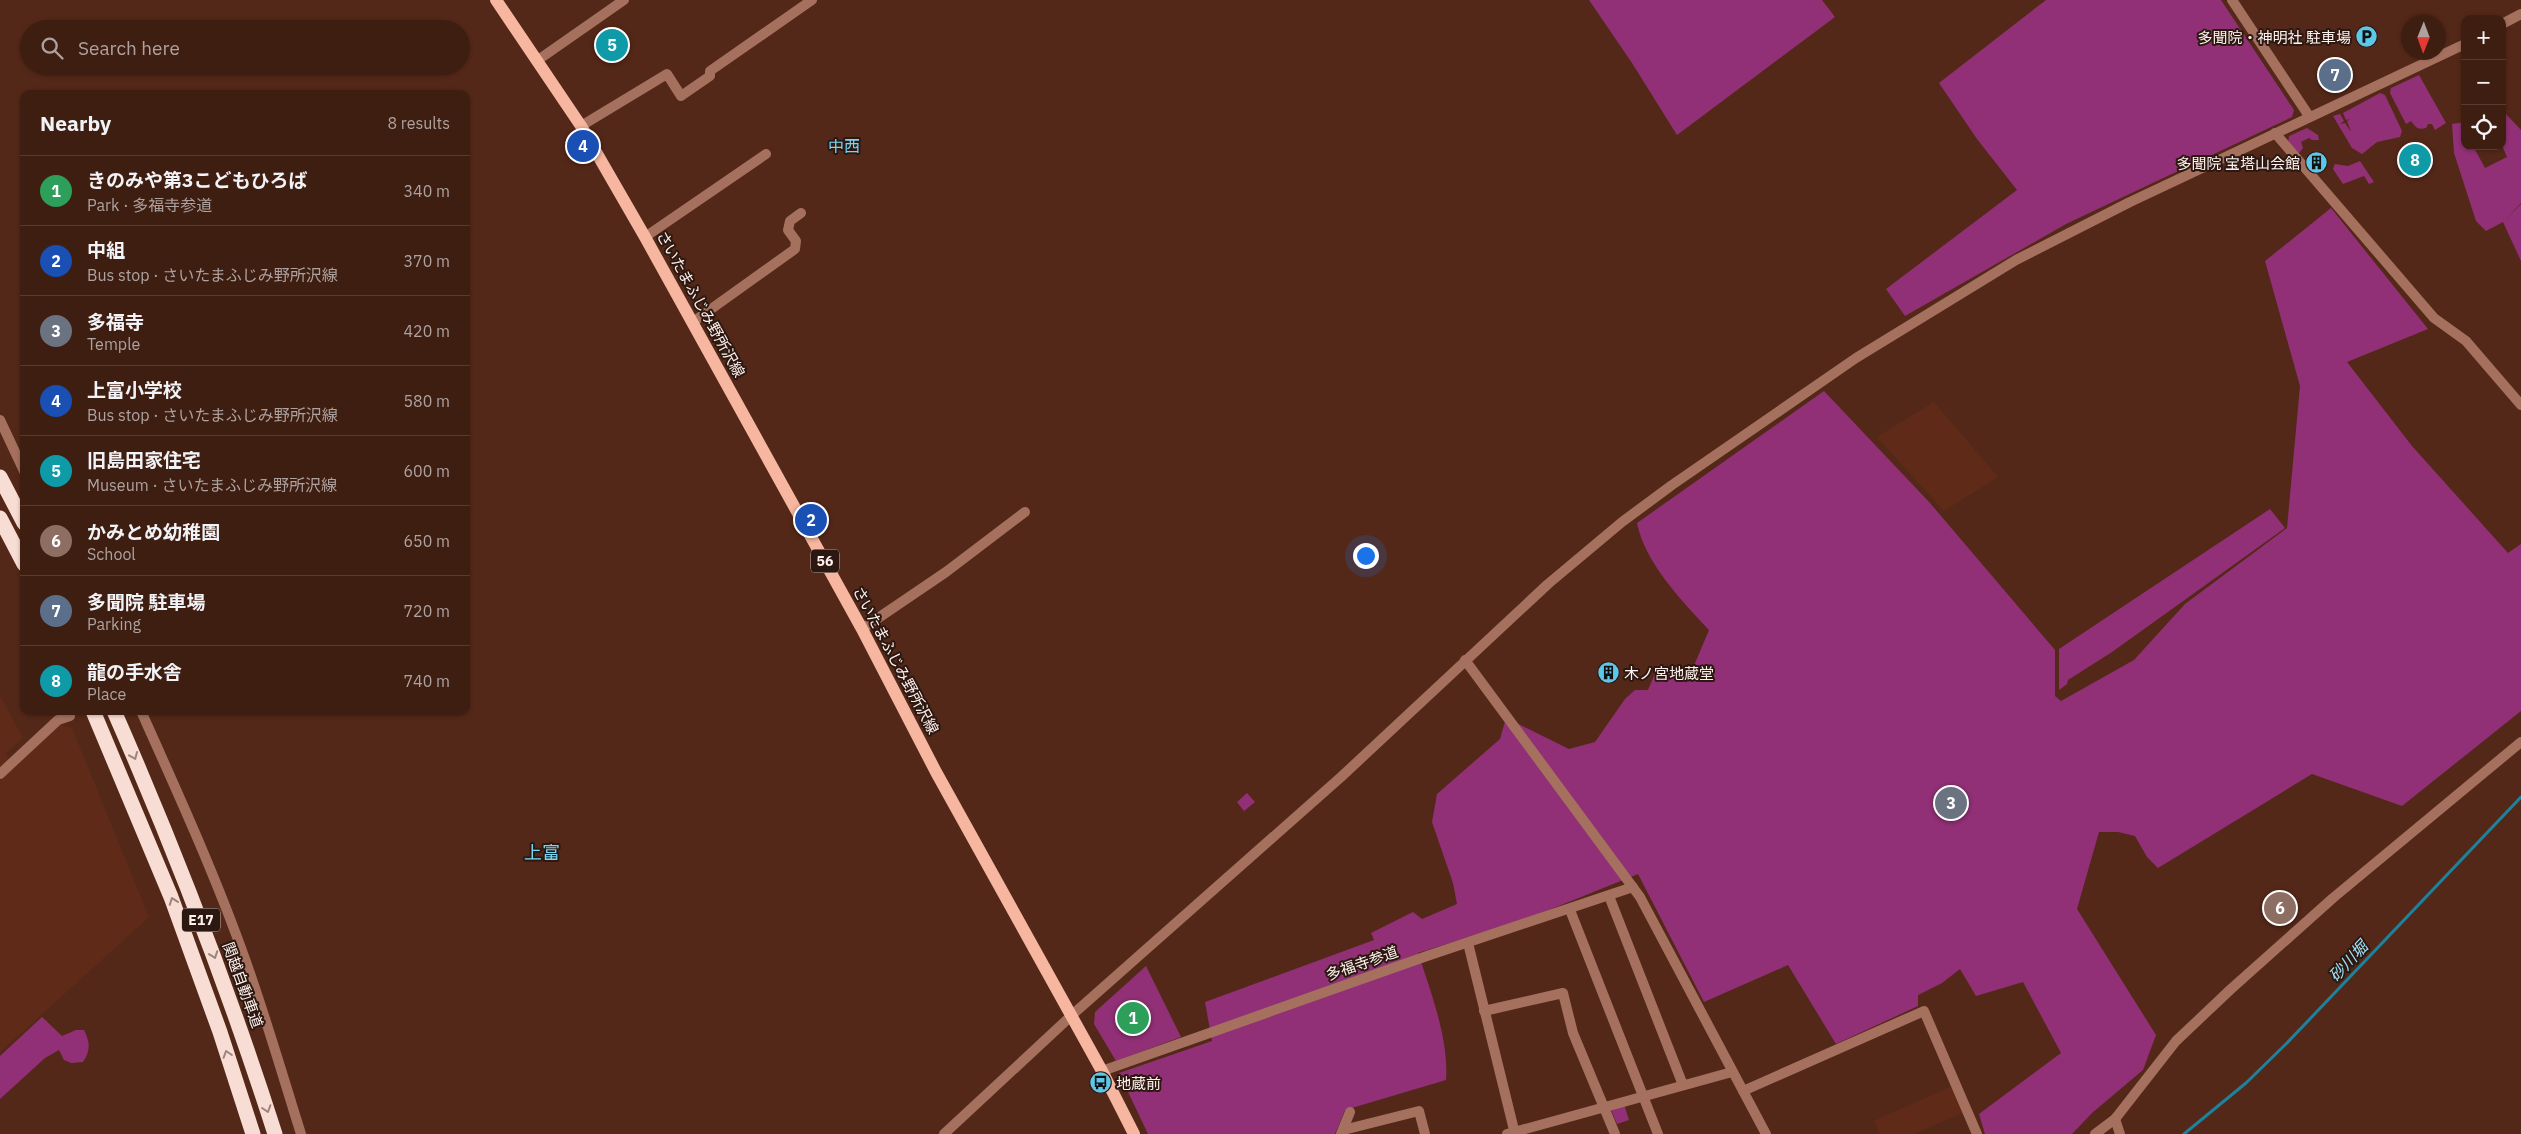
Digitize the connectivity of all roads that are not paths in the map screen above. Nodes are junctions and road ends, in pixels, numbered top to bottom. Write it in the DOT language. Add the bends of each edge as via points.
graph roads {
  1 [pos="496,0"];
  2 [pos="624,0"];
  3 [pos="812,0"];
  4 [pos="2232,0"];
  5 [pos="2521,14"];
  6 [pos="2506,22"];
  7 [pos="2461,46"];
  8 [pos="538,60"];
  9 [pos="2309,116"];
  10 [pos="581,126"];
  11 [pos="2275,133"];
  12 [pos="766,154"];
  13 [pos="801,213"];
  14 [pos="645,237"];
  15 [pos="693,322"];
  16 [pos="2521,405"];
  17 [pos="0,420"];
  18 [pos="20,462"];
  19 [pos="0,477"];
  20 [pos="1025,512"];
  21 [pos="20,515"];
  22 [pos="0,518"];
  23 [pos="20,556"];
  24 [pos="862,629"];
  25 [pos="1465,660"];
  26 [pos="95,715"];
  27 [pos="116,715"];
  28 [pos="143,715"];
  29 [pos="70,716"];
  30 [pos="2521,742"];
  31 [pos="0,774"];
  32 [pos="1633,887"];
  33 [pos="1608,896"];
  34 [pos="1570,910"];
  35 [pos="1468,943"];
  36 [pos="1484,1011"];
  37 [pos="1072,1015"];
  38 [pos="1102,1071"];
  39 [pos="1732,1072"];
  40 [pos="1683,1085"];
  41 [pos="1743,1091"];
  42 [pos="1643,1096"];
  43 [pos="1604,1106"];
  44 [pos="1350,1112"];
  45 [pos="2115,1119"];
  46 [pos="1342,1132"];
  47 [pos="1512,1133"];
  48 [pos="253,1134"];
  49 [pos="275,1134"];
  50 [pos="301,1134"];
  51 [pos="944,1134"];
  52 [pos="1134,1134"];
  53 [pos="1425,1134"];
  54 [pos="1615,1134"];
  55 [pos="1658,1134"];
  56 [pos="1766,1134"];
  57 [pos="1977,1134"];
  58 [pos="2095,1134"];
  59 [pos="2120,1134"];
  1 -- 8 [label="main road, さいたまふじみ野所沢線 / 56"];
  2 -- 8 [label="street"];
  3 -- 10 [label="street" via="710,71 710,76 681,96 667,74"];
  4 -- 9 [label="street"];
  5 -- 6 [label="street"];
  7 -- 9 [label="street"];
  8 -- 10 [label="main road, さいたまふじみ野所沢線 / 56"];
  9 -- 11 [label="street"];
  10 -- 14 [label="main road, さいたまふじみ野所沢線 / 56"];
  11 -- 16 [label="street" via="2434,318 2466,342"];
  11 -- 25 [label="street" via="2033,251 1856,358 1622,522"];
  12 -- 14 [label="street"];
  13 -- 15 [label="street" via="790,221 788,230 796,241 795,249"];
  14 -- 15 [label="main road, さいたまふじみ野所沢線 / 56"];
  15 -- 24 [label="main road, さいたまふじみ野所沢線 / 56"];
  17 -- 18 [label="street"];
  19 -- 21 [label="highway"];
  20 -- 24 [label="street" via="946,572"];
  22 -- 23 [label="highway"];
  24 -- 37 [label="main road, さいたまふじみ野所沢線 / 56" via="936,772"];
  25 -- 32 [label="street"];
  25 -- 37 [label="street" via="1340,777"];
  48 -- 26 [label="highway, E17, one-way" via="171,896"];
  27 -- 49 [label="highway, 関越自動車道 / E17, one-way" via="189,889 238,1020"];
  28 -- 50 [label="street" via="253,981"];
  29 -- 31 [label="street" via="58,720"];
  30 -- 45 [label="street" via="2333,898 2231,989 2176,1041"];
  32 -- 33 [label="street, 多福寺参道"];
  32 -- 39 [label="street"];
  33 -- 34 [label="street, 多福寺参道"];
  33 -- 40 [label="street"];
  34 -- 35 [label="street, 多福寺参道"];
  34 -- 42 [label="street"];
  35 -- 36 [label="street"];
  35 -- 38 [label="street, 多福寺参道"];
  36 -- 43 [label="street" via="1563,993 1573,1033"];
  36 -- 47 [label="street"];
  37 -- 38 [label="main road, さいたまふじみ野所沢線 / 56"];
  37 -- 51 [label="street"];
  38 -- 52 [label="main road, さいたまふじみ野所沢線 / 56"];
  39 -- 40 [label="street"];
  39 -- 41 [label="street"];
  40 -- 42 [label="street"];
  41 -- 56 [label="street"];
  41 -- 57 [label="street" via="1924,1011"];
  42 -- 43 [label="street"];
  42 -- 55 [label="street"];
  43 -- 47 [label="street"];
  43 -- 54 [label="street"];
  44 -- 46 [label="street"];
  45 -- 58 [label="street"];
  45 -- 59 [label="street"];
  46 -- 53 [label="street" via="1419,1111"];
}
